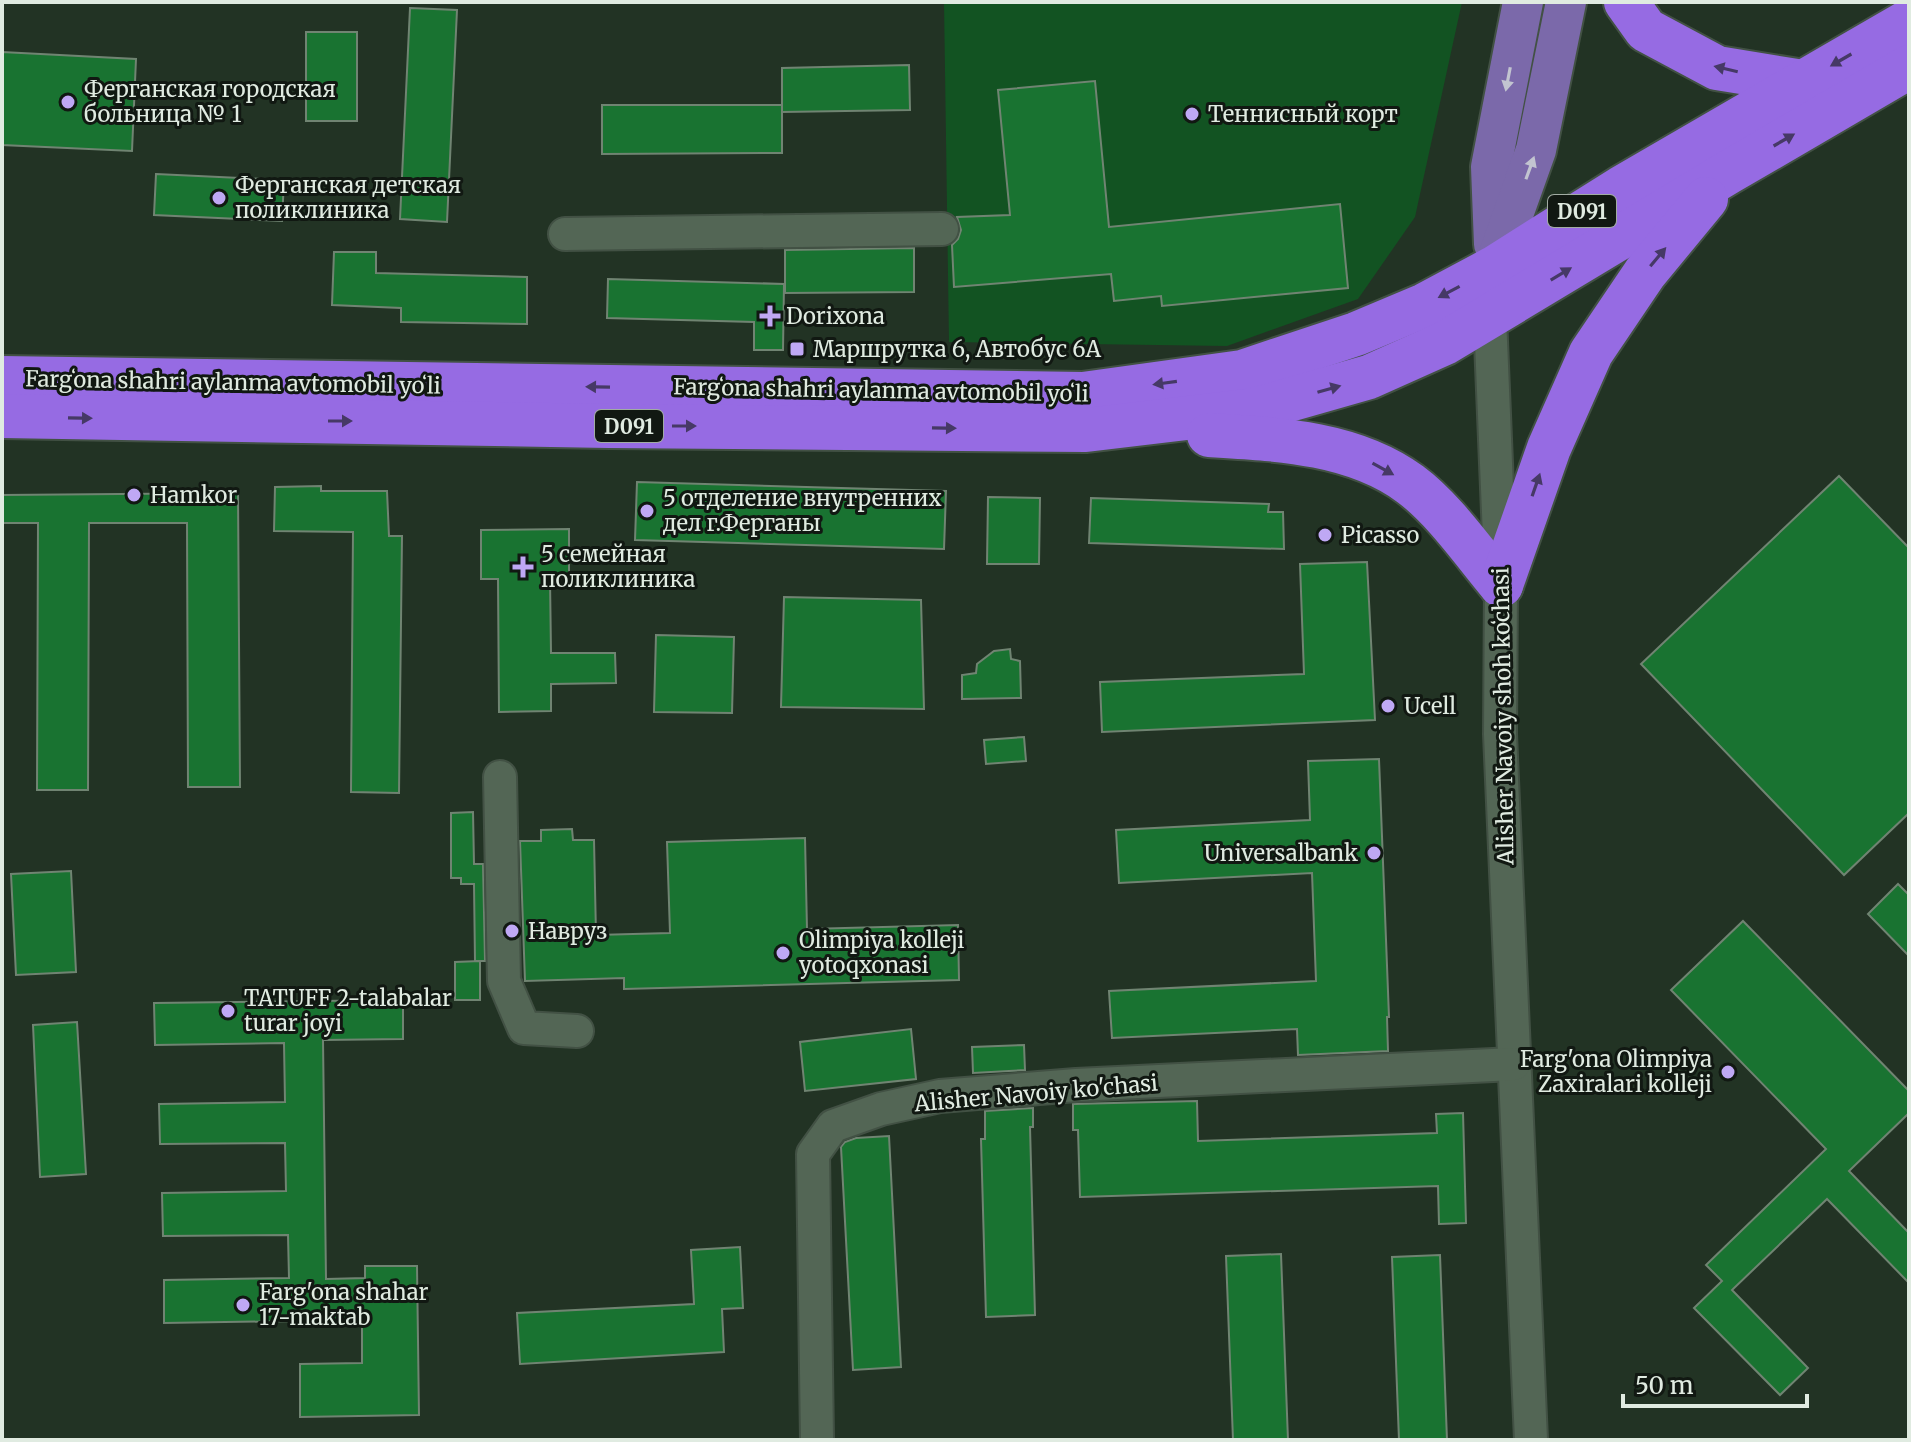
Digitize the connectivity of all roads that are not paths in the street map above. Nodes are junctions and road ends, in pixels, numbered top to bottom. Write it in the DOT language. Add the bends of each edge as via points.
graph roads {
  1 [pos="1523,2"];
  2 [pos="1566,2"];
  3 [pos="1626,2"];
  4 [pos="1909,21"];
  5 [pos="1909,67"];
  6 [pos="1803,82"];
  7 [pos="1729,172"];
  8 [pos="942,229"];
  9 [pos="565,234"];
  10 [pos="1494,268"];
  11 [pos="1490,317"];
  12 [pos="2,378"];
  13 [pos="2,416"];
  14 [pos="1086,430"];
  15 [pos="1501,585"];
  16 [pos="500,777"];
  17 [pos="577,1031"];
  18 [pos="1514,1064"];
  19 [pos="817,1440"];
  20 [pos="1531,1440"];
  1 -- 10 [label="main road, one-way" via="1491,167"];
  10 -- 2 [label="main road, Alisher Navoiy shoh koʻchasi, one-way" via="1536,150"];
  6 -- 3 [label="highway, one-way" via="1717,68 1646,30"];
  4 -- 6 [label="highway, Fargʻona shahri aylanma avtomobil yoʻli / D091, one-way"];
  7 -- 5 [label="highway, Fargʻona shahri aylanma avtomobil yoʻli / D091, one-way"];
  6 -- 10 [label="highway, Fargʻona shahri aylanma avtomobil yoʻli / D091"];
  11 -- 7 [label="highway, Fargʻona shahri aylanma avtomobil yoʻli / D091, one-way"];
  15 -- 7 [label="highway, one-way" via="1549,448 1591,353 1645,273"];
  8 -- 9 [label="street"];
  10 -- 11 [label="main road, Alisher Navoiy shoh koʻchasi"];
  10 -- 12 [label="highway, Fargʻona shahri aylanma avtomobil yoʻli / D091, one-way" via="1356,334 1242,372 1083,394"];
  14 -- 11 [label="highway, Fargʻona shahri aylanma avtomobil yoʻli / D091, one-way" via="1254,410 1369,377"];
  11 -- 15 [label="street, Alisher Navoiy shoh koʻchasi"];
  13 -- 14 [label="highway, Fargʻona shahri aylanma avtomobil yoʻli / D091, one-way"];
  14 -- 15 [label="highway, one-way" via="1272,438 1372,462 1411,484"];
  15 -- 18 [label="street, Alisher Navoiy shoh koʻchasi" via="1500,734"];
  16 -- 17 [label="street" via="504,981 524,1028"];
  18 -- 19 [label="street, Alisher Navoiy ko'chasi" via="940,1096 833,1126 813,1154"];
  18 -- 20 [label="street, Alisher Navoiy shoh koʻchasi"];
}
